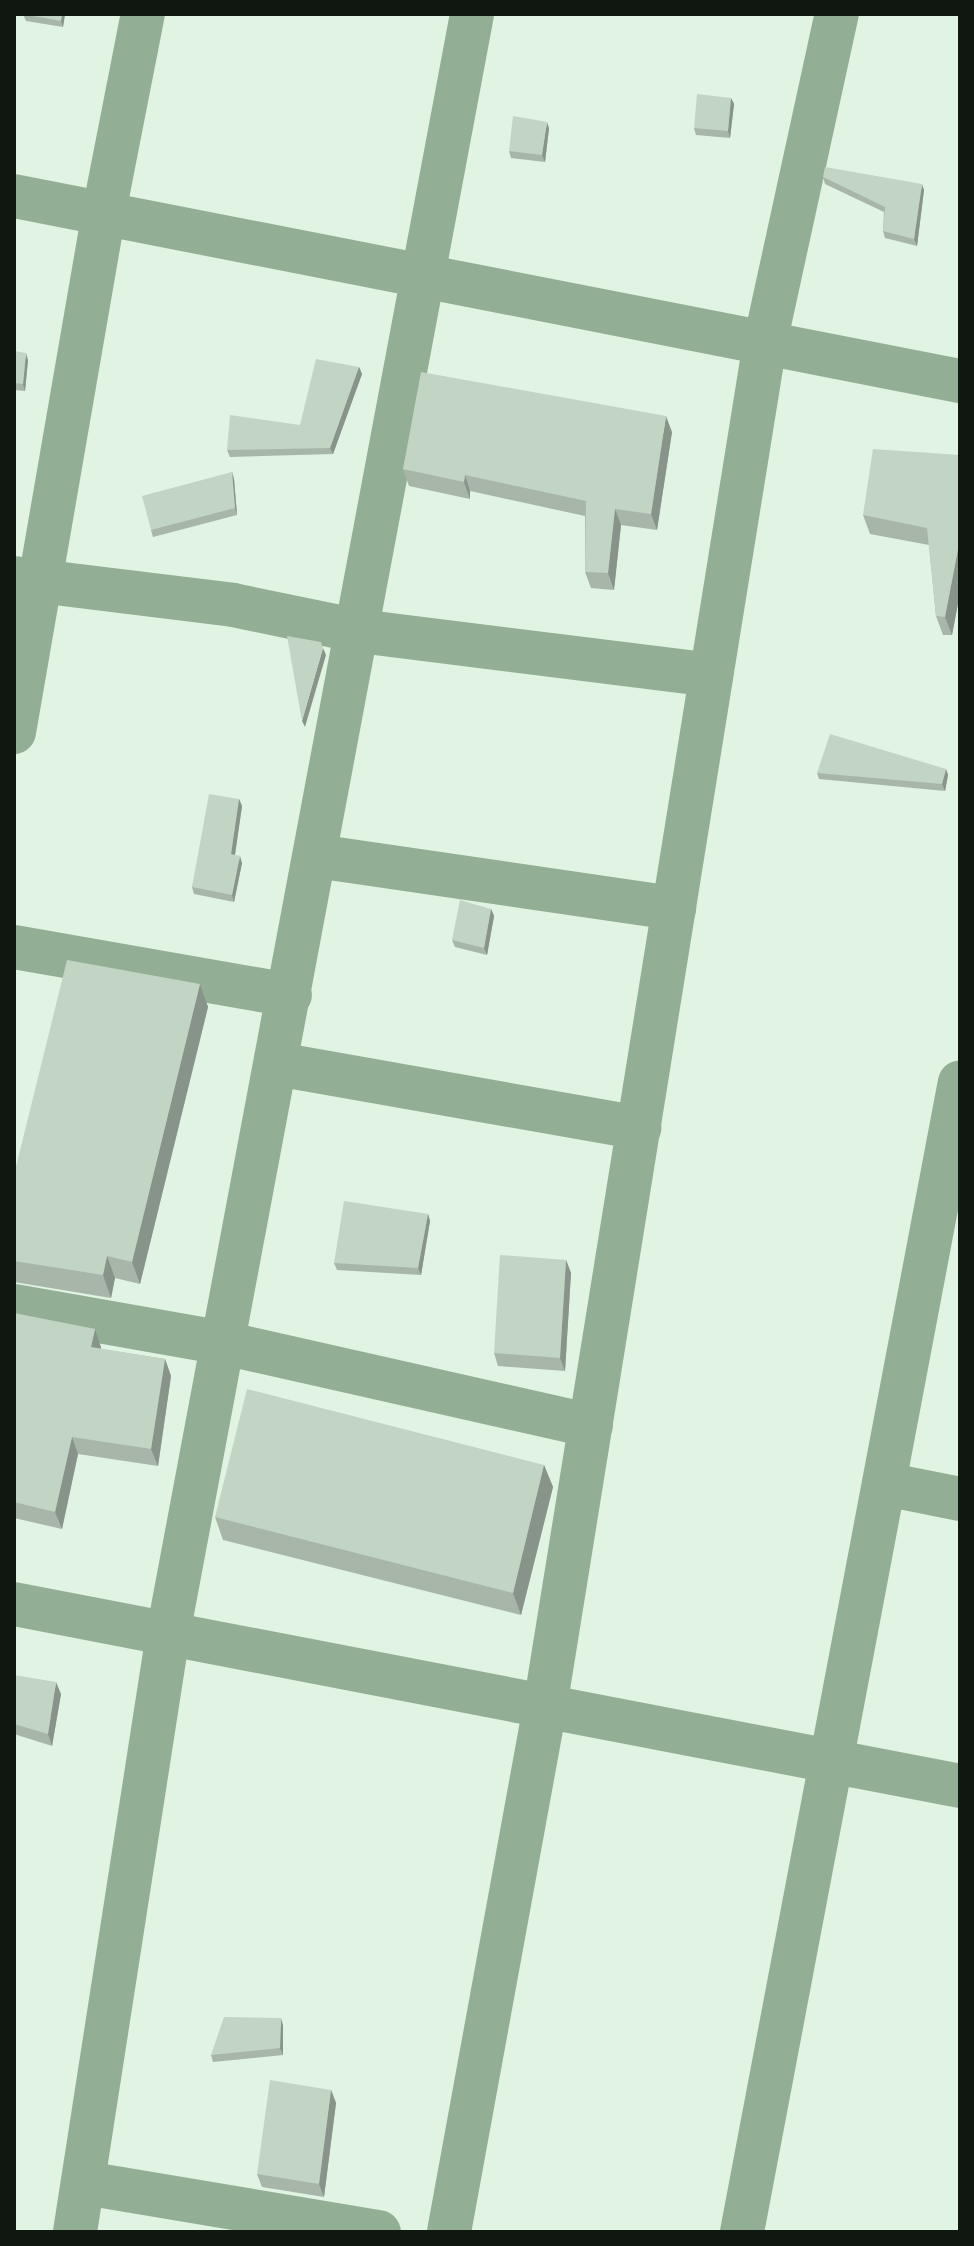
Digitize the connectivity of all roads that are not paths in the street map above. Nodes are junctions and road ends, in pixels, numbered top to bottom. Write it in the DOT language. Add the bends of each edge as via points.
graph roads {
  1 [pos="143,14"];
  2 [pos="472,14"];
  3 [pos="837,14"];
  4 [pos="14,196"];
  5 [pos="104,212"];
  6 [pos="426,275"];
  7 [pos="765,343"];
  8 [pos="960,381"];
  9 [pos="27,580"];
  10 [pos="359,631"];
  11 [pos="711,675"];
  12 [pos="14,732"];
  13 [pos="316,856"];
  14 [pos="674,908"];
  15 [pos="14,947"];
  16 [pos="290,995"];
  17 [pos="277,1064"];
  18 [pos="960,1082"];
  19 [pos="639,1128"];
  20 [pos="14,1306"];
  21 [pos="224,1343"];
  22 [pos="591,1426"];
  23 [pos="885,1484"];
  24 [pos="960,1499"];
  25 [pos="14,1604"];
  26 [pos="168,1634"];
  27 [pos="545,1707"];
  28 [pos="833,1763"];
  29 [pos="960,1786"];
  30 [pos="85,2183"];
  31 [pos="75,2232"];
  32 [pos="379,2232"];
  33 [pos="449,2232"];
  34 [pos="742,2232"];
  1 -- 5 [label="street"];
  2 -- 6 [label="street"];
  3 -- 7 [label="street"];
  4 -- 5 [label="street"];
  5 -- 6 [label="street"];
  5 -- 9 [label="street"];
  6 -- 7 [label="street"];
  6 -- 10 [label="street"];
  7 -- 8 [label="street"];
  7 -- 11 [label="street"];
  9 -- 10 [label="street" via="233,605"];
  9 -- 12 [label="street"];
  10 -- 11 [label="street"];
  10 -- 13 [label="street"];
  11 -- 14 [label="street"];
  13 -- 14 [label="street"];
  13 -- 16 [label="street"];
  14 -- 19 [label="street"];
  15 -- 16 [label="street"];
  16 -- 17 [label="street"];
  17 -- 19 [label="street"];
  17 -- 21 [label="street"];
  18 -- 23 [label="street"];
  19 -- 22 [label="street"];
  20 -- 21 [label="street"];
  21 -- 22 [label="street"];
  21 -- 26 [label="street"];
  22 -- 27 [label="street"];
  23 -- 24 [label="street"];
  23 -- 28 [label="street"];
  25 -- 26 [label="street"];
  26 -- 27 [label="street"];
  26 -- 30 [label="street"];
  27 -- 28 [label="street"];
  27 -- 33 [label="street"];
  28 -- 29 [label="street"];
  28 -- 34 [label="street"];
  30 -- 31 [label="street"];
  30 -- 32 [label="street"];
}
